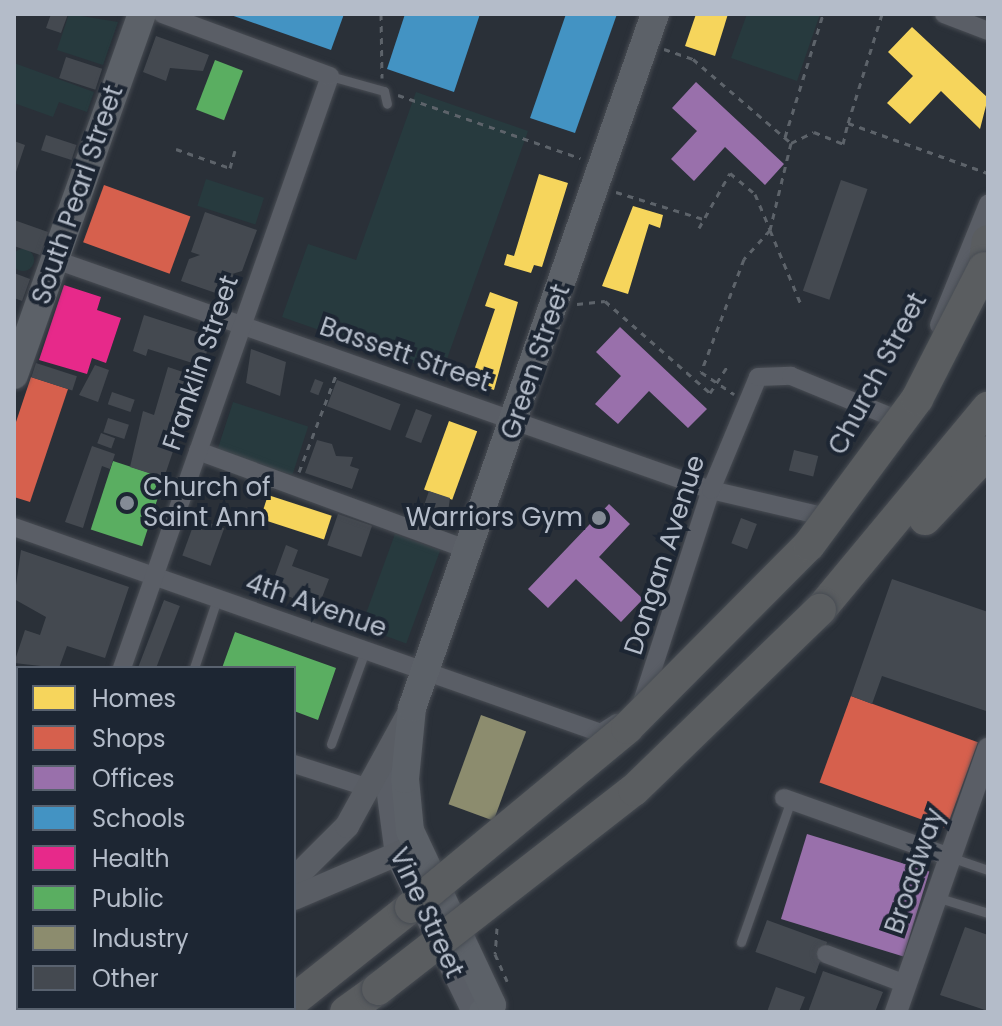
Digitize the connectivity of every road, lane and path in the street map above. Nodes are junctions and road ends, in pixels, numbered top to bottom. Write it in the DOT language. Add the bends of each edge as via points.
graph roads {
  1 [pos="142,14"];
  2 [pos="162,14"];
  3 [pos="381,14"];
  4 [pos="655,14"];
  5 [pos="823,14"];
  6 [pos="882,14"];
  7 [pos="944,14"];
  8 [pos="988,31"];
  9 [pos="646,43"];
  10 [pos="330,76"];
  11 [pos="384,91"];
  12 [pos="387,104"];
  13 [pos="848,123"];
  14 [pos="785,137"];
  15 [pos="791,143"];
  16 [pos="176,149"];
  17 [pos="235,151"];
  18 [pos="988,173"];
  19 [pos="600,176"];
  20 [pos="988,204"];
  21 [pos="703,219"];
  22 [pos="699,228"];
  23 [pos="770,230"];
  24 [pos="987,257"];
  25 [pos="56,260"];
  26 [pos="559,298"];
  27 [pos="802,307"];
  28 [pos="22,324"];
  29 [pos="241,325"];
  30 [pos="341,360"];
  31 [pos="727,367"];
  32 [pos="14,375"];
  33 [pos="717,383"];
  34 [pos="747,402"];
  35 [pos="988,408"];
  36 [pos="889,416"];
  37 [pos="516,422"];
  38 [pos="198,451"];
  39 [pos="988,452"];
  40 [pos="294,486"];
  41 [pos="711,490"];
  42 [pos="829,522"];
  43 [pos="14,527"];
  44 [pos="469,550"];
  45 [pos="153,576"];
  46 [pos="217,599"];
  47 [pos="820,610"];
  48 [pos="365,651"];
  49 [pos="123,666"];
  50 [pos="195,666"];
  51 [pos="425,672"];
  52 [pos="601,733"];
  53 [pos="331,744"];
  54 [pos="988,749"];
  55 [pos="296,765"];
  56 [pos="395,772"];
  57 [pos="369,788"];
  58 [pos="787,799"];
  59 [pos="406,851"];
  60 [pos="950,857"];
  61 [pos="988,870"];
  62 [pos="296,877"];
  63 [pos="296,897"];
  64 [pos="936,897"];
  65 [pos="411,907"];
  66 [pos="988,913"];
  67 [pos="741,942"];
  68 [pos="826,954"];
  69 [pos="296,976"];
  70 [pos="906,984"];
  71 [pos="296,998"];
  72 [pos="486,1010"];
  73 [pos="349,1012"];
  74 [pos="896,1012"];
  1 -- 25 [label="main road, South Pearl Street"];
  2 -- 10 [label="street"];
  3 -- 11 [label="path"];
  4 -- 9 [label="main road, Green Street"];
  5 -- 14 [label="path"];
  6 -- 13 [label="path"];
  7 -- 8 [label="street"];
  9 -- 14 [label="path" via="693,59"];
  9 -- 19 [label="main road, Green Street"];
  10 -- 11 [label="lane"];
  10 -- 29 [label="street, Franklin Street"];
  11 -- 12 [label="lane"];
  11 -- 19 [label="path"];
  13 -- 15 [label="path" via="843,144 814,132"];
  13 -- 18 [label="path"];
  14 -- 15 [label="path"];
  15 -- 23 [label="path"];
  16 -- 17 [label="path" via="230,168"];
  19 -- 21 [label="path"];
  19 -- 26 [label="main road, Green Street"];
  20 -- 36 [label="street, Church Street" via="925,358"];
  21 -- 22 [label="path"];
  21 -- 23 [label="path" via="730,173 755,194"];
  23 -- 27 [label="path"];
  23 -- 33 [label="path" via="744,259 701,372"];
  24 -- 65 [label="highway, bridge" via="917,399 809,545 627,728"];
  25 -- 28 [label="main road, South Pearl Street"];
  25 -- 29 [label="street, Bassett Street"];
  26 -- 33 [label="path" via="584,307 594,298 605,301 710,393"];
  26 -- 37 [label="main road, Green Street"];
  28 -- 32 [label="main road, South Pearl Street"];
  29 -- 30 [label="street, Bassett Street"];
  29 -- 38 [label="street, Franklin Street"];
  30 -- 37 [label="street, Bassett Street"];
  30 -- 40 [label="path"];
  31 -- 33 [label="path"];
  33 -- 34 [label="path"];
  34 -- 36 [label="street, Dongan Avenue" via="758,377 791,376"];
  34 -- 41 [label="street, Dongan Avenue"];
  35 -- 47 [label="highway"];
  36 -- 42 [label="street, Church Street"];
  37 -- 41 [label="street, Bassett Street"];
  37 -- 44 [label="main road, Green Street"];
  38 -- 40 [label="street"];
  38 -- 45 [label="street, Franklin Street"];
  39 -- 47 [label="highway" via="918,527"];
  40 -- 44 [label="street"];
  41 -- 42 [label="street, Bassett Street"];
  41 -- 52 [label="street, Dongan Avenue" via="650,687 631,715"];
  43 -- 45 [label="street, 4th Avenue"];
  44 -- 51 [label="main road, Green Street"];
  45 -- 46 [label="street, 4th Avenue"];
  45 -- 49 [label="street, Franklin Street"];
  46 -- 48 [label="street, 4th Avenue"];
  46 -- 50 [label="lane"];
  47 -- 73 [label="highway, bridge" via="634,790"];
  48 -- 51 [label="street, 4th Avenue"];
  48 -- 53 [label="lane"];
  51 -- 52 [label="street, 4th Avenue"];
  51 -- 56 [label="main road, Green Street"];
  54 -- 60 [label="street, Broadway"];
  55 -- 57 [label="street"];
  56 -- 57 [label="main road, Green Street"];
  56 -- 59 [label="main road, Vine Street"];
  57 -- 62 [label="main road, Green Street" via="332,846"];
  58 -- 60 [label="street"];
  58 -- 67 [label="lane"];
  59 -- 63 [label="main road"];
  59 -- 72 [label="main road, Vine Street"];
  60 -- 61 [label="lane"];
  60 -- 64 [label="street, Broadway"];
  64 -- 66 [label="lane"];
  64 -- 70 [label="street, Broadway"];
  65 -- 69 [label="highway"];
  65 -- 71 [label="highway"];
  68 -- 70 [label="street"];
  70 -- 74 [label="street, Broadway"];
}
